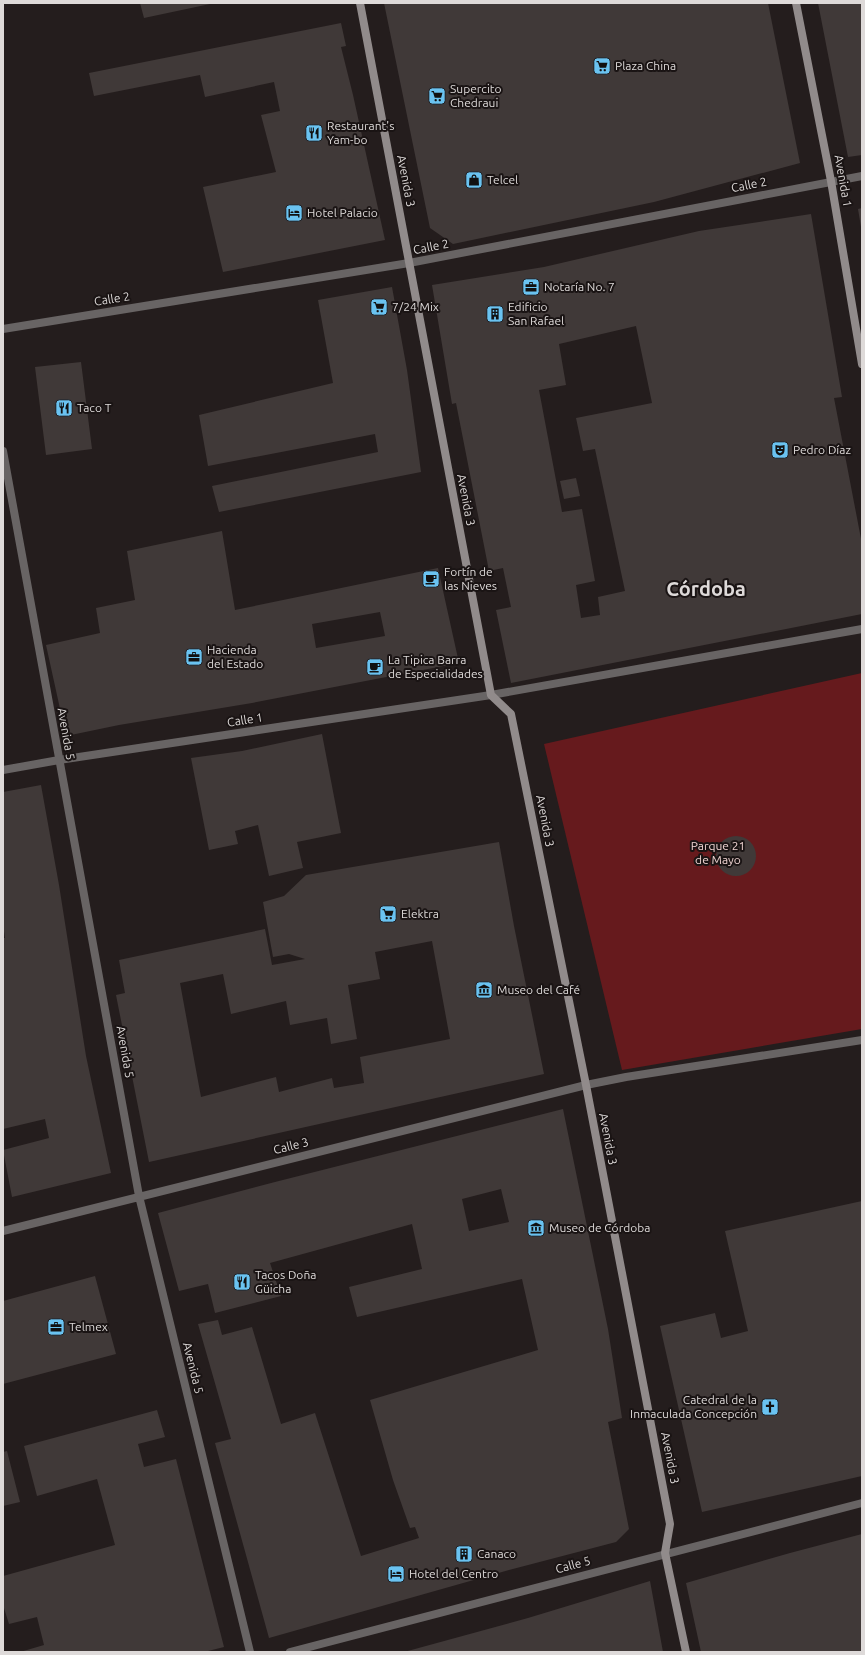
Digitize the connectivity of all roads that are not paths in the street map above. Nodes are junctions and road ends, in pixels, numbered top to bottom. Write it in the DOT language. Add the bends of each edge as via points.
graph roads {
  1 [pos="360,3"];
  2 [pos="796,3"];
  3 [pos="862,176"];
  4 [pos="831,181"];
  5 [pos="409,263"];
  6 [pos="3,329"];
  7 [pos="862,364"];
  8 [pos="3,451"];
  9 [pos="862,629"];
  10 [pos="492,695"];
  11 [pos="59,760"];
  12 [pos="3,770"];
  13 [pos="862,1040"];
  14 [pos="586,1085"];
  15 [pos="139,1196"];
  16 [pos="3,1230"];
  17 [pos="862,1503"];
  18 [pos="665,1553"];
  19 [pos="250,1652"];
  20 [pos="290,1652"];
  21 [pos="686,1652"];
  1 -- 5 [label="main road, Avenida 3"];
  2 -- 4 [label="main road, Avenida 1"];
  3 -- 4 [label="street, Calle 2"];
  4 -- 5 [label="street, Calle 2"];
  4 -- 7 [label="main road, Avenida 1"];
  5 -- 6 [label="street, Calle 2"];
  5 -- 10 [label="main road, Avenida 3"];
  8 -- 11 [label="street, Avenida 5"];
  9 -- 10 [label="street, Calle 1"];
  10 -- 11 [label="street, Calle 1"];
  10 -- 14 [label="main road, Avenida 3" via="511,714"];
  11 -- 12 [label="street, Calle 1"];
  11 -- 15 [label="street, Avenida 5"];
  13 -- 14 [label="street, Calle 3" via="626,1076"];
  14 -- 15 [label="street, Calle 3"];
  14 -- 18 [label="main road, Avenida 3" via="670,1524"];
  15 -- 16 [label="street, Calle 3"];
  15 -- 19 [label="street, Avenida 5"];
  17 -- 18 [label="street, Calle 5"];
  18 -- 20 [label="street, Calle 5"];
  18 -- 21 [label="main road, Avenida 3"];
}
